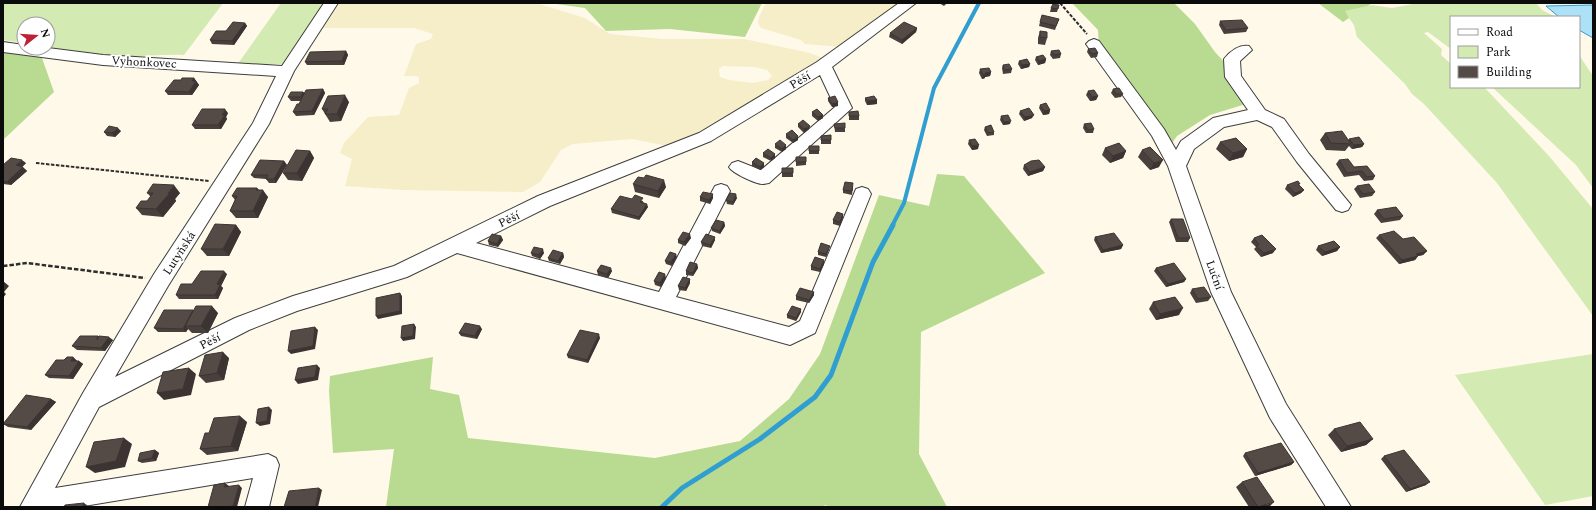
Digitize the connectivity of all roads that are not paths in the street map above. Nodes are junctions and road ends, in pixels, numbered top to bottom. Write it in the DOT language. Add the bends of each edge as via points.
graph roads {
  1 [pos="331,3"];
  2 [pos="909,3"];
  3 [pos="1094,44"];
  4 [pos="3,47"];
  5 [pos="1244,50"];
  6 [pos="823,66"];
  7 [pos="286,70"];
  8 [pos="1259,114"];
  9 [pos="1177,166"];
  10 [pos="738,167"];
  11 [pos="721,191"];
  12 [pos="862,194"];
  13 [pos="1342,205"];
  14 [pos="456,245"];
  15 [pos="664,301"];
  16 [pos="91,400"];
  17 [pos="33,505"];
  18 [pos="257,507"];
  19 [pos="1339,507"];
  1 -- 7 [label="street, Lutyňská"];
  2 -- 6 [label="street, Pěší"];
  3 -- 9 [label="street, Luční" via="1158,133"];
  4 -- 7 [label="street, Vyhonkovec" via="103,60"];
  5 -- 8 [label="street" via="1232,59 1233,77"];
  6 -- 10 [label="street" via="844,108 763,178"];
  6 -- 14 [label="street, Pěší" via="705,137 544,201"];
  7 -- 16 [label="street, Lutyňská" via="261,124 161,280"];
  8 -- 9 [label="street" via="1219,122 1187,145"];
  8 -- 13 [label="street" via="1278,123"];
  9 -- 19 [label="street, Luční" via="1221,292 1278,411"];
  11 -- 15 [label="street"];
  12 -- 15 [label="street" via="808,327 790,336"];
  14 -- 15 [label="street"];
  14 -- 16 [label="street, Pěší" via="400,272 293,304 242,324"];
  16 -- 17 [label="street, Lutyňská"];
  17 -- 18 [label="street" via="268,465"];
}
